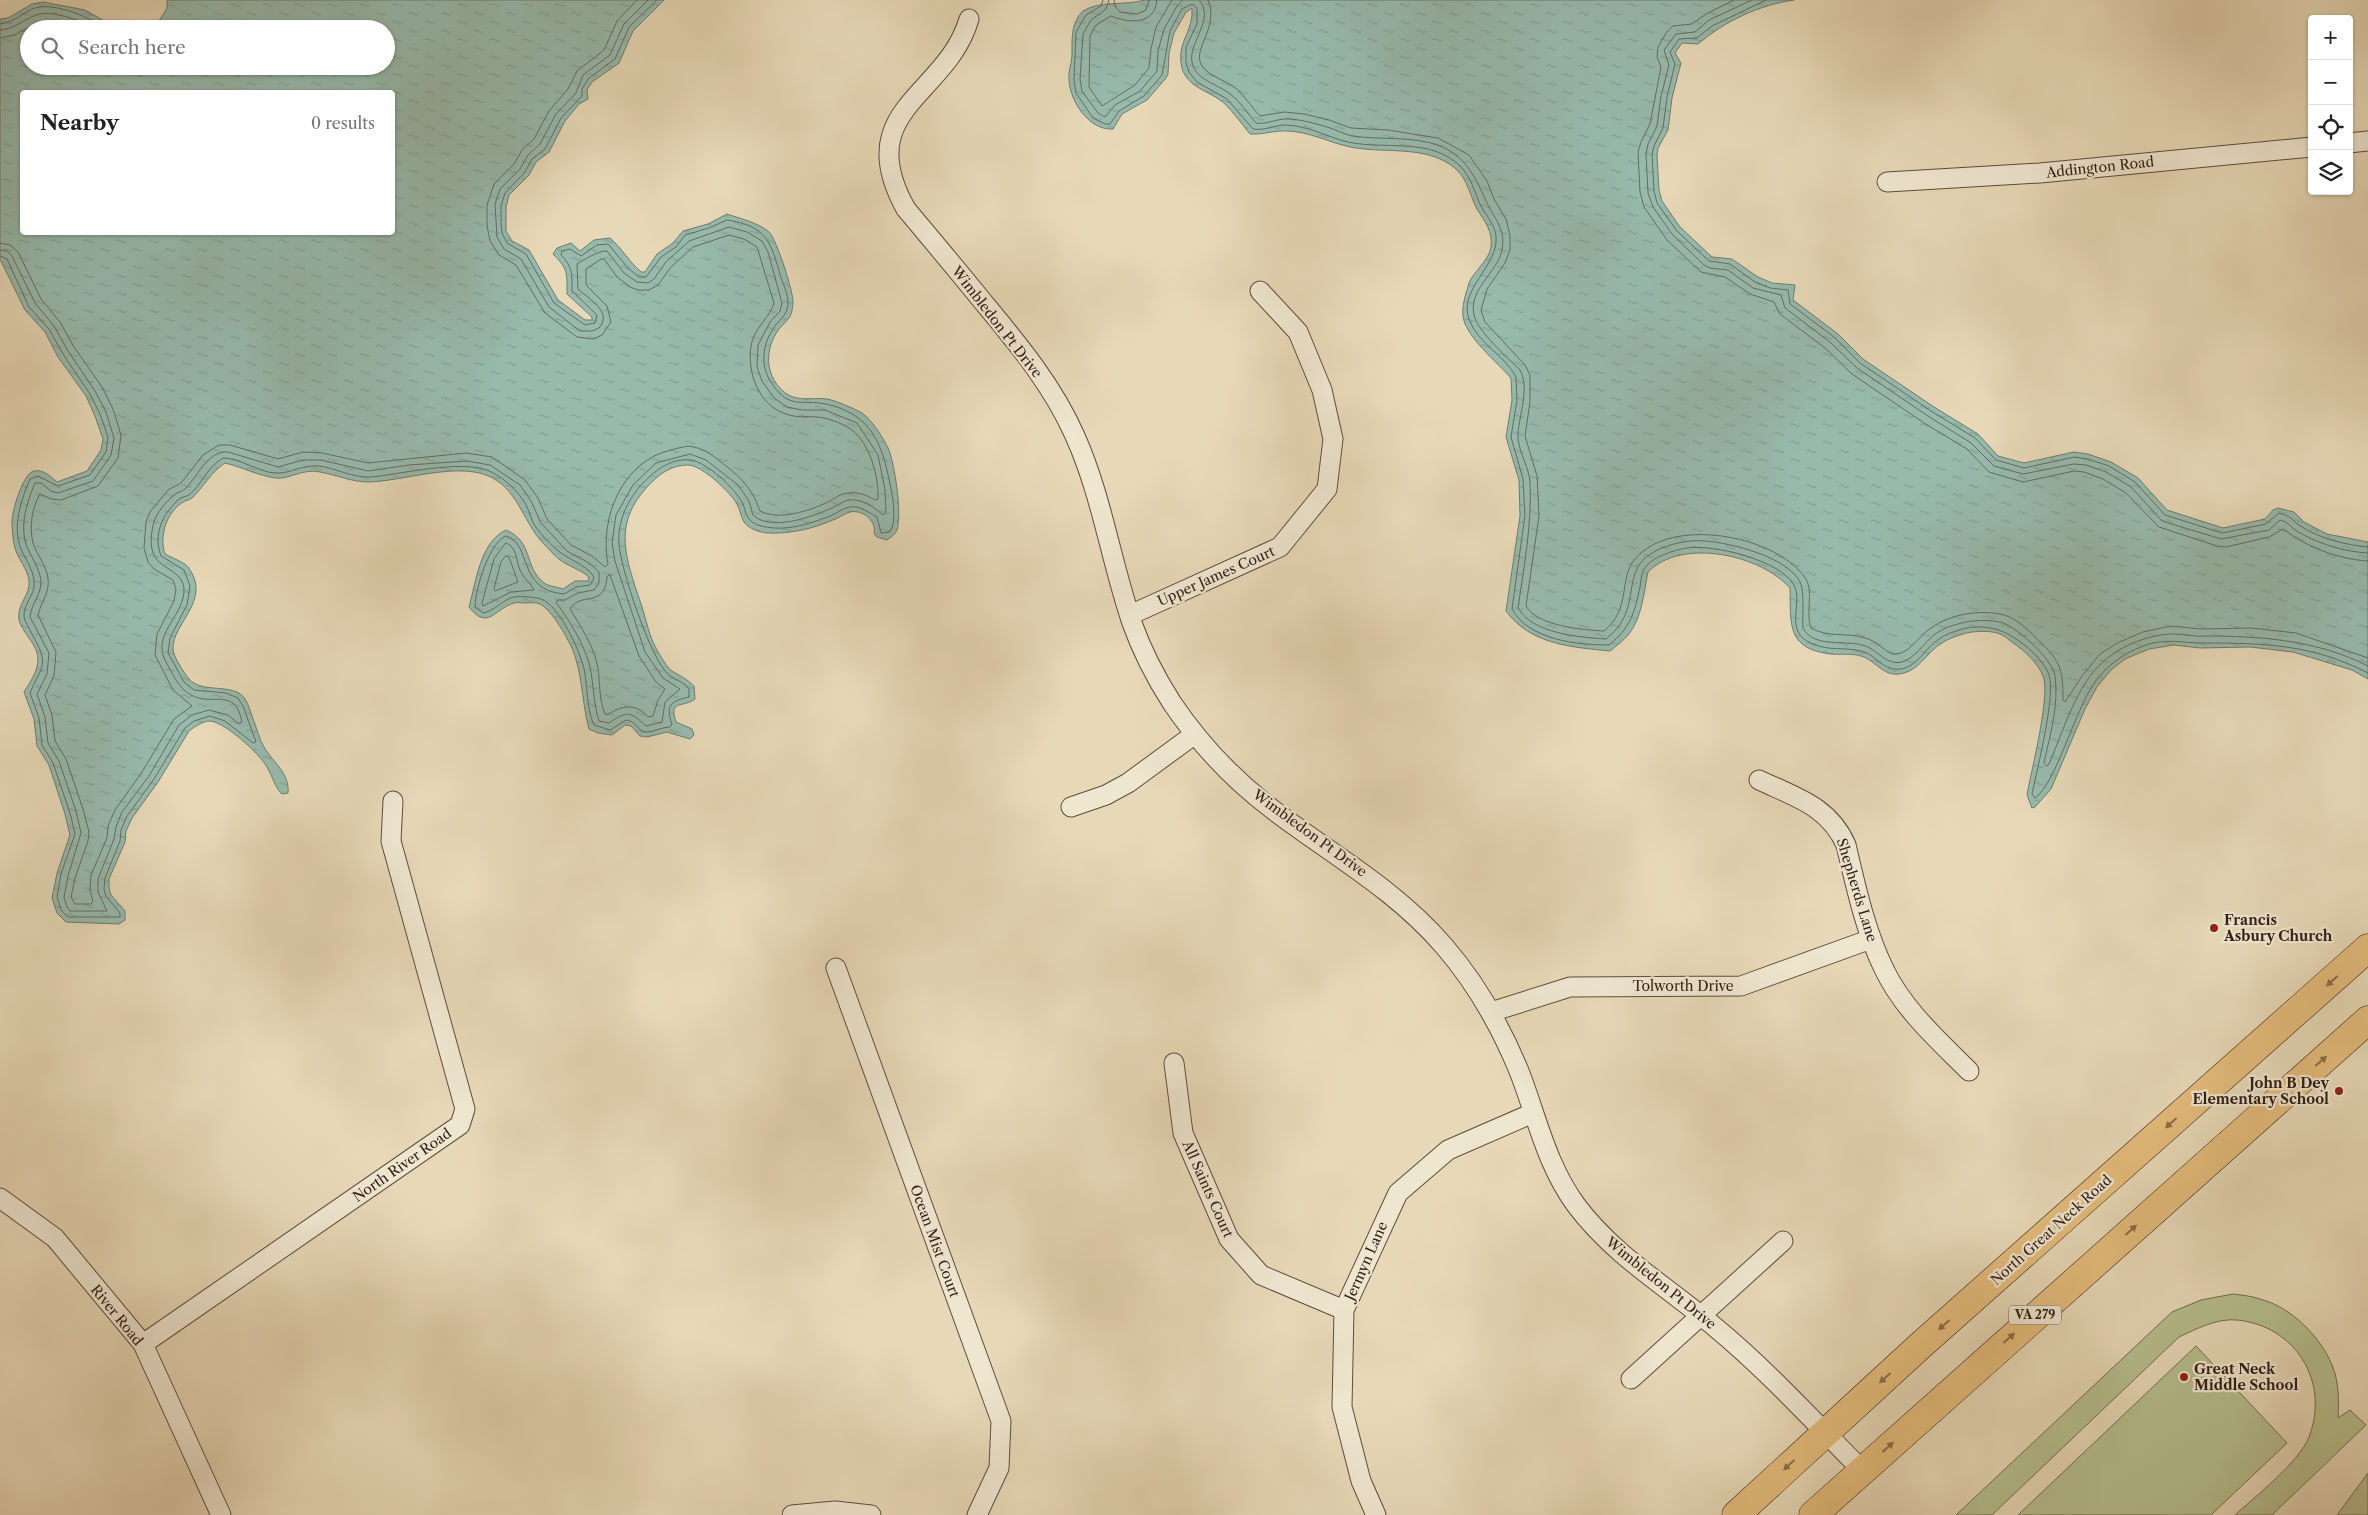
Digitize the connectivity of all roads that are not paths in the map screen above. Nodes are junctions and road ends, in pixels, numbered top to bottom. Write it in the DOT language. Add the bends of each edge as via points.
graph roads {
  1 [pos="969,19"];
  2 [pos="2368,141"];
  3 [pos="2353,143"];
  4 [pos="2308,147"];
  5 [pos="1887,182"];
  6 [pos="1260,292"];
  7 [pos="1130,616"];
  8 [pos="1195,734"];
  9 [pos="1760,780"];
  10 [pos="393,801"];
  11 [pos="1071,807"];
  12 [pos="1871,939"];
  13 [pos="2368,948"];
  14 [pos="836,968"];
  15 [pos="1491,1012"];
  16 [pos="2368,1020"];
  17 [pos="1174,1063"];
  18 [pos="1969,1071"];
  19 [pos="1532,1113"];
  20 [pos="0,1198"];
  21 [pos="1783,1241"];
  22 [pos="1344,1310"];
  23 [pos="1701,1316"];
  24 [pos="143,1344"];
  25 [pos="1631,1379"];
  26 [pos="1824,1432"];
  27 [pos="1862,1470"];
  28 [pos="221,1515"];
  29 [pos="792,1515"];
  30 [pos="871,1515"];
  31 [pos="977,1515"];
  32 [pos="1376,1515"];
  33 [pos="1736,1515"];
  34 [pos="1813,1515"];
  1 -- 7 [label="street, Wimbledon Pt Drive" via="950,60 904,108 895,125 890,143 890,174 906,208 1026,354 1064,412 1092,479"];
  2 -- 3 [label="street"];
  4 -- 5 [label="street, Addington Road" via="2040,173"];
  6 -- 7 [label="street, Upper James Court" via="1298,332 1322,390 1333,439 1327,489 1280,547"];
  7 -- 8 [label="street, Wimbledon Pt Drive" via="1148,661"];
  8 -- 11 [label="street" via="1128,783"];
  8 -- 15 [label="street, Wimbledon Pt Drive" via="1236,779 1271,808 1359,869 1417,918 1444,945"];
  9 -- 12 [label="street, Shepherds Lane" via="1814,806 1840,832"];
  10 -- 24 [label="street, North River Road" via="390,841 466,1108 460,1124"];
  12 -- 15 [label="street, Tolworth Drive" via="1742,986 1570,987"];
  12 -- 18 [label="street, Shepherds Lane" via="1884,970 1905,1003"];
  13 -- 26 [label="main road, North Great Neck Road, one-way"];
  14 -- 31 [label="street, Ocean Mist Court" via="1001,1421 999,1468"];
  15 -- 19 [label="street, Wimbledon Pt Drive" via="1520,1074"];
  27 -- 16 [label="main road, VA 279, one-way"];
  17 -- 22 [label="street, All Saints Court" via="1183,1133 1228,1239 1261,1275"];
  19 -- 22 [label="street, Jermyn Lane" via="1448,1150 1398,1192"];
  19 -- 23 [label="street, Wimbledon Pt Drive" via="1558,1178 1596,1230 1622,1256"];
  20 -- 24 [label="street, River Road" via="55,1238"];
  21 -- 23 [label="street"];
  22 -- 32 [label="street, Jermyn Lane" via="1342,1408 1361,1481"];
  23 -- 25 [label="street"];
  23 -- 26 [label="street, Wimbledon Pt Drive" via="1756,1362"];
  24 -- 28 [label="street, River Road"];
  26 -- 27 [label="street, Wimbledon Pt Drive"];
  26 -- 33 [label="main road, North Great Neck Road, one-way"];
  27 -- 34 [label="main road, VA 279"];
  29 -- 30 [label="street" via="834,1512"];
}
